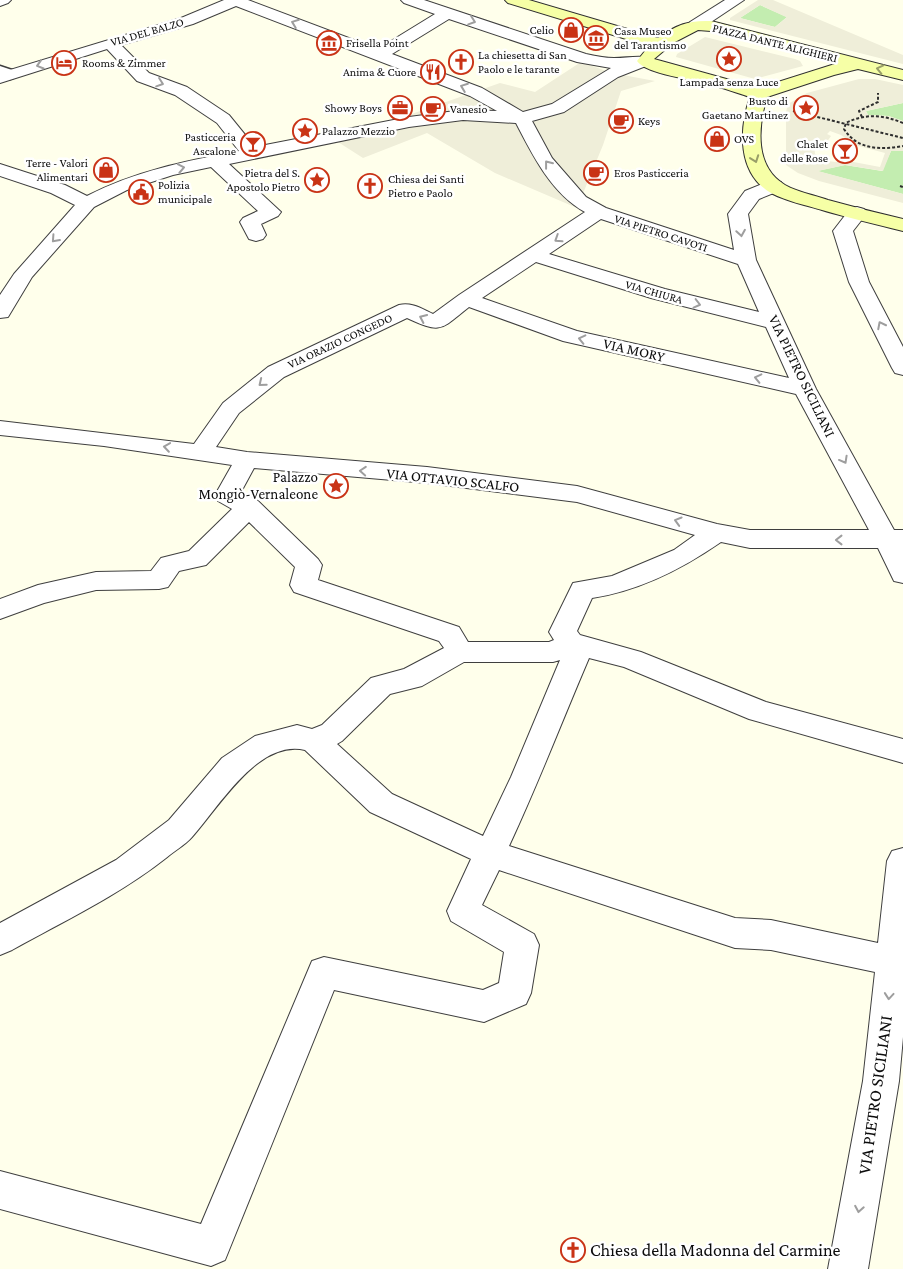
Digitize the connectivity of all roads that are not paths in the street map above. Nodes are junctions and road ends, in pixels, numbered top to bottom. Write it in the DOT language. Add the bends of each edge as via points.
graph roads {
  1 [pos="234,0"];
  2 [pos="409,0"];
  3 [pos="513,0"];
  4 [pos="736,0"];
  5 [pos="448,13"];
  6 [pos="696,25"];
  7 [pos="110,43"];
  8 [pos="660,44"];
  9 [pos="380,55"];
  10 [pos="645,61"];
  11 [pos="857,64"];
  12 [pos="3,74"];
  13 [pos="903,75"];
  14 [pos="759,94"];
  15 [pos="522,118"];
  16 [pos="251,154"];
  17 [pos="215,161"];
  18 [pos="0,170"];
  19 [pos="774,186"];
  20 [pos="87,203"];
  21 [pos="599,212"];
  22 [pos="857,213"];
  23 [pos="903,225"];
  24 [pos="256,235"];
  25 [pos="533,255"];
  26 [pos="746,260"];
  27 [pos="466,298"];
  28 [pos="0,312"];
  29 [pos="776,323"];
  30 [pos="903,368"];
  31 [pos="806,389"];
  32 [pos="0,428"];
  33 [pos="200,452"];
  34 [pos="247,460"];
  35 [pos="248,507"];
  36 [pos="717,532"];
  37 [pos="895,540"];
  38 [pos="903,574"];
  39 [pos="0,609"];
  40 [pos="571,643"];
  41 [pos="460,652"];
  42 [pos="314,741"];
  43 [pos="903,751"];
  44 [pos="489,853"];
  45 [pos="903,861"];
  46 [pos="0,940"];
  47 [pos="892,962"];
  48 [pos="0,1190"];
  49 [pos="848,1269"];
  1 -- 7 [label="street, VIA DEL BALZO" via="187,21"];
  9 -- 1 [label="street, one-way"];
  2 -- 5 [label="street"];
  3 -- 8 [label="main road"];
  4 -- 6 [label="street"];
  5 -- 9 [label="street"];
  5 -- 10 [label="street, one-way" via="583,58 613,63"];
  6 -- 8 [label="main road, PIAZZA DANTE ALIGHIERI"];
  6 -- 11 [label="main road, PIAZZA DANTE ALIGHIERI" via="711,26"];
  7 -- 12 [label="street, VIA DEL BALZO, one-way"];
  7 -- 16 [label="street, one-way" via="143,77 181,91 223,120"];
  8 -- 10 [label="main road, PIAZZA DANTE ALIGHIERI"];
  15 -- 9 [label="street, one-way" via="476,92"];
  10 -- 14 [label="main road"];
  10 -- 15 [label="street" via="612,73 558,108"];
  13 -- 11 [label="main road, PIAZZA DANTE ALIGHIERI, one-way"];
  11 -- 14 [label="main road, PIAZZA DANTE ALIGHIERI"];
  14 -- 19 [label="main road, one-way" via="751,131 753,158"];
  15 -- 16 [label="street" via="463,114"];
  21 -- 15 [label="street, VIA PIETRO CAVOTI, one-way" via="579,201 544,160"];
  16 -- 17 [label="street"];
  20 -- 17 [label="street, one-way" via="120,186 169,170"];
  17 -- 24 [label="street" via="272,212 250,222"];
  18 -- 20 [label="street" via="58,189"];
  19 -- 22 [label="main road"];
  19 -- 26 [label="street, VIA PIETRO SICILIANI, one-way" via="752,195 738,214"];
  20 -- 28 [label="street, one-way" via="24,274"];
  21 -- 25 [label="street, VIA ORAZIO CONGEDO, one-way"];
  21 -- 26 [label="street, VIA PIETRO CAVOTI"];
  22 -- 23 [label="main road"];
  30 -- 22 [label="street, one-way" via="859,282 843,231"];
  25 -- 27 [label="street, VIA ORAZIO CONGEDO"];
  25 -- 29 [label="street, VIA CHIURA, one-way" via="658,294"];
  26 -- 29 [label="street, VIA PIETRO SICILIANI"];
  31 -- 27 [label="street, VIA MORY, one-way" via="571,336"];
  27 -- 33 [label="street, VIA ORAZIO CONGEDO, one-way" via="435,323 407,310 276,372 231,408"];
  29 -- 31 [label="street, VIA PIETRO SICILIANI"];
  31 -- 37 [label="street, VIA PIETRO SICILIANI, one-way"];
  33 -- 32 [label="street, VIA OTTAVIO SCALFO, one-way"];
  33 -- 34 [label="street, VIA OTTAVIO SCALFO"];
  34 -- 35 [label="street" via="227,495"];
  36 -- 34 [label="street, VIA OTTAVIO SCALFO, one-way" via="577,494 427,475"];
  35 -- 39 [label="street" via="197,559 170,564 159,580 96,581 38,595"];
  35 -- 41 [label="street" via="309,565 303,585 449,634"];
  37 -- 36 [label="street, VIA OTTAVIO SCALFO, one-way" via="750,539"];
  36 -- 40 [label="street" via="682,556 616,585 582,590 563,632"];
  37 -- 38 [label="street, VIA PIETRO SICILIANI"];
  40 -- 41 [label="street" via="554,652"];
  40 -- 43 [label="street" via="631,659 759,711"];
  40 -- 44 [label="street" via="576,656 526,777"];
  41 -- 42 [label="street" via="412,678 381,686 332,734"];
  42 -- 44 [label="street" via="381,803"];
  42 -- 46 [label="street" via="297,737 265,744 233,766 180,829 127,870"];
  44 -- 47 [label="street" via="735,932 771,934"];
  44 -- 48 [label="street" via="464,911 522,945 514,993 484,1006 324,972 211,1246"];
  45 -- 47 [label="street, VIA PIETRO SICILIANI"];
  47 -- 49 [label="street, VIA PIETRO SICILIANI, one-way" via="881,1081"];
}
